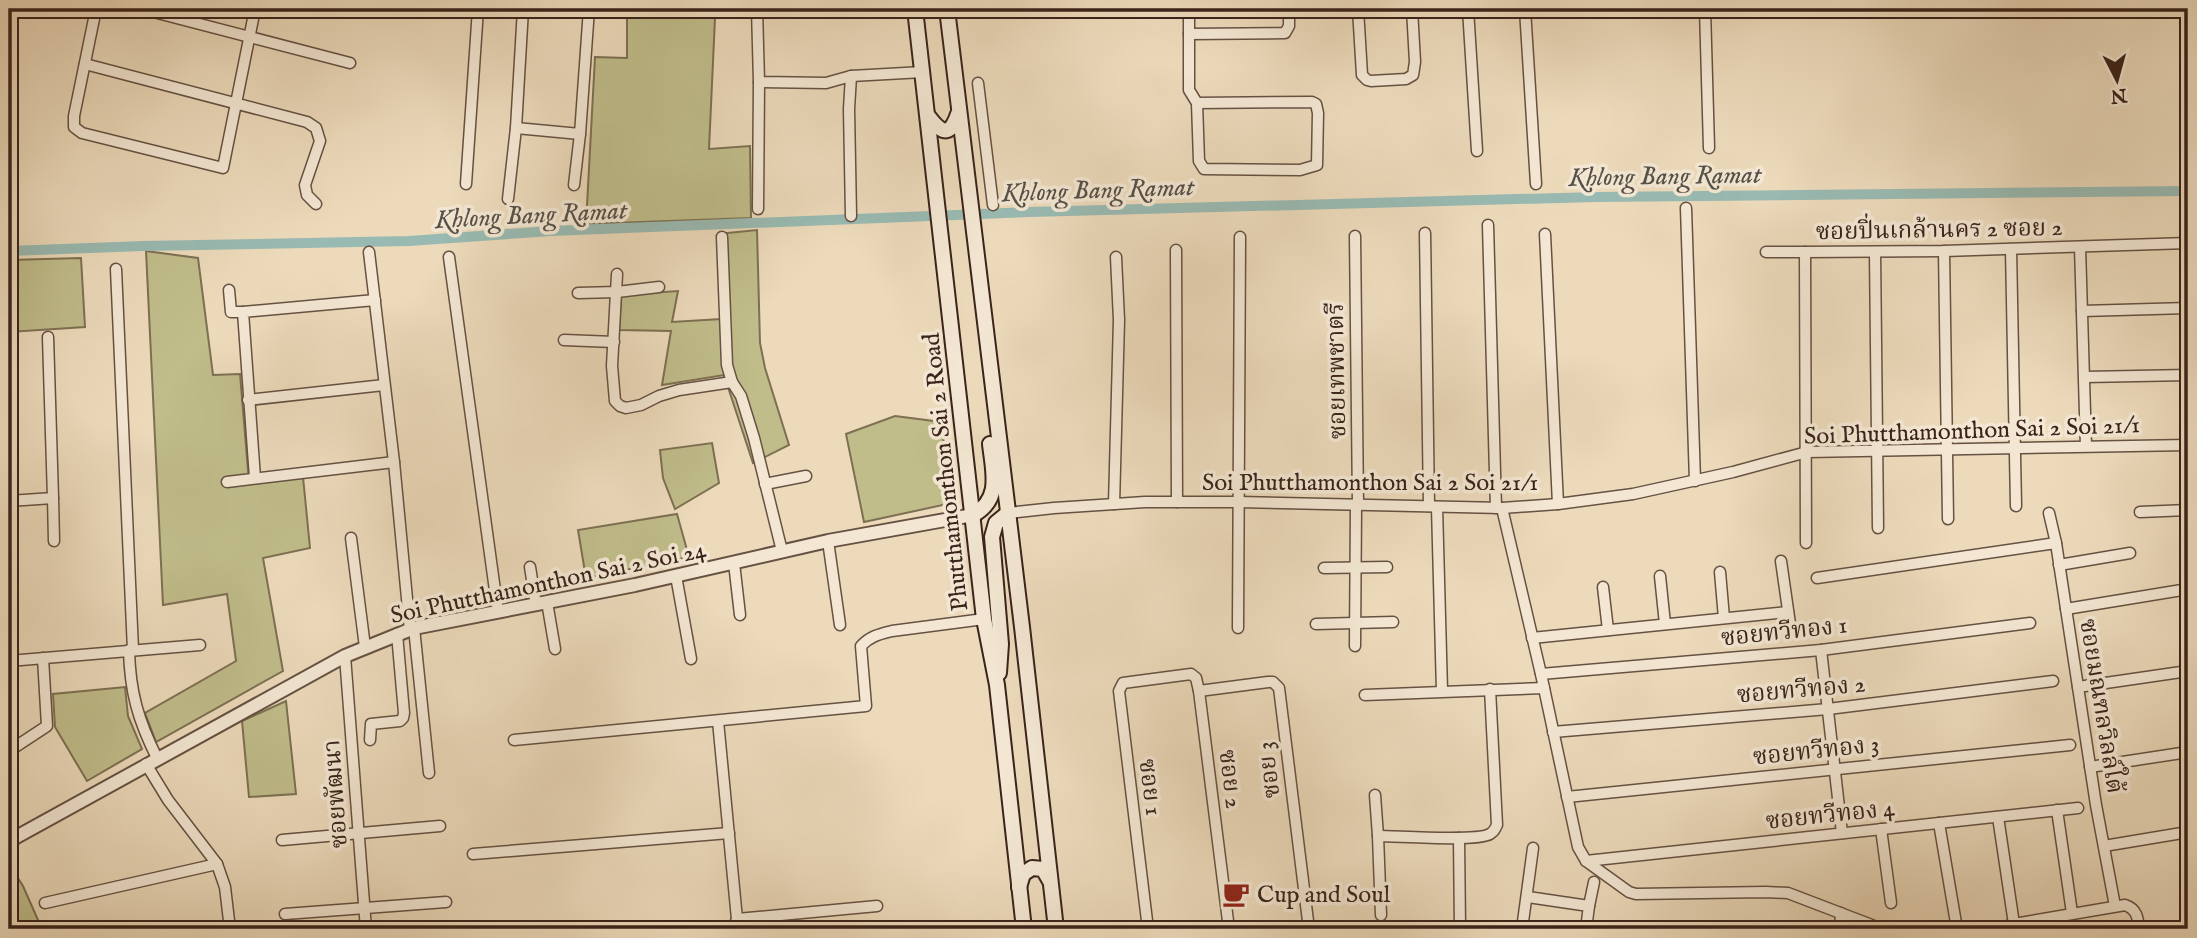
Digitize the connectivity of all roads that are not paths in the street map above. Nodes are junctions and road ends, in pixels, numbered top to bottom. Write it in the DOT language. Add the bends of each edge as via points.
graph roads {
  1 [pos="96,9"];
  2 [pos="142,9"];
  3 [pos="255,9"];
  4 [pos="478,9"];
  5 [pos="523,9"];
  6 [pos="589,9"];
  7 [pos="757,9"];
  8 [pos="915,9"];
  9 [pos="947,9"];
  10 [pos="1189,9"];
  11 [pos="1289,9"];
  12 [pos="1358,9"];
  13 [pos="1412,9"];
  14 [pos="1468,9"];
  15 [pos="1525,9"];
  16 [pos="1705,9"];
  17 [pos="1189,34"];
  18 [pos="249,36"];
  19 [pos="350,63"];
  20 [pos="85,64"];
  21 [pos="923,72"];
  22 [pos="851,76"];
  23 [pos="759,82"];
  24 [pos="978,83"];
  25 [pos="236,103"];
  26 [pos="1198,103"];
  27 [pos="959,113"];
  28 [pos="927,114"];
  29 [pos="516,128"];
  30 [pos="580,134"];
  31 [pos="985,137"];
  32 [pos="962,141"];
  33 [pos="1709,148"];
  34 [pos="1477,151"];
  35 [pos="466,184"];
  36 [pos="1536,184"];
  37 [pos="574,185"];
  38 [pos="508,199"];
  39 [pos="316,204"];
  40 [pos="993,205"];
  41 [pos="1686,208"];
  42 [pos="758,209"];
  43 [pos="850,216"];
  44 [pos="1488,225"];
  45 [pos="1425,233"];
  46 [pos="1545,234"];
  47 [pos="1355,236"];
  48 [pos="722,237"];
  49 [pos="1240,237"];
  50 [pos="2188,243"];
  51 [pos="2080,247"];
  52 [pos="2011,249"];
  53 [pos="1176,250"];
  54 [pos="1944,251"];
  55 [pos="369,252"];
  56 [pos="1766,252"];
  57 [pos="1805,252"];
  58 [pos="1875,252"];
  59 [pos="449,257"];
  60 [pos="1116,257"];
  61 [pos="116,269"];
  62 [pos="617,274"];
  63 [pos="659,287"];
  64 [pos="229,290"];
  65 [pos="617,292"];
  66 [pos="578,293"];
  67 [pos="374,300"];
  68 [pos="2188,308"];
  69 [pos="2082,311"];
  70 [pos="243,312"];
  71 [pos="47,337"];
  72 [pos="564,340"];
  73 [pos="614,342"];
  74 [pos="988,352"];
  75 [pos="2188,374"];
  76 [pos="2085,377"];
  77 [pos="732,382"];
  78 [pos="384,384"];
  79 [pos="248,400"];
  80 [pos="2188,444"];
  81 [pos="2086,446"];
  82 [pos="2016,448"];
  83 [pos="1948,449"];
  84 [pos="1879,451"];
  85 [pos="1807,452"];
  86 [pos="394,462"];
  87 [pos="806,477"];
  88 [pos="255,478"];
  89 [pos="1695,481"];
  90 [pos="227,482"];
  91 [pos="765,484"];
  92 [pos="53,498"];
  93 [pos="9,501"];
  94 [pos="1177,502"];
  95 [pos="1238,502"];
  96 [pos="1114,504"];
  97 [pos="1558,504"];
  98 [pos="1357,505"];
  99 [pos="1433,506"];
  100 [pos="2016,506"];
  101 [pos="1499,508"];
  102 [pos="2188,510"];
  103 [pos="2140,512"];
  104 [pos="1008,513"];
  105 [pos="2049,513"];
  106 [pos="973,515"];
  107 [pos="1948,519"];
  108 [pos="1878,528"];
  109 [pos="351,538"];
  110 [pos="54,541"];
  111 [pos="828,541"];
  112 [pos="1806,543"];
  113 [pos="2056,543"];
  114 [pos="782,551"];
  115 [pos="2130,553"];
  116 [pos="1782,561"];
  117 [pos="734,562"];
  118 [pos="2059,565"];
  119 [pos="530,567"];
  120 [pos="1357,567"];
  121 [pos="1387,567"];
  122 [pos="1324,568"];
  123 [pos="1720,572"];
  124 [pos="677,576"];
  125 [pos="1660,576"];
  126 [pos="1817,578"];
  127 [pos="1603,587"];
  128 [pos="2188,589"];
  129 [pos="541,603"];
  130 [pos="2066,610"];
  131 [pos="498,612"];
  132 [pos="1788,612"];
  133 [pos="740,615"];
  134 [pos="1724,618"];
  135 [pos="984,619"];
  136 [pos="1393,622"];
  137 [pos="1355,623"];
  138 [pos="2031,623"];
  139 [pos="1316,624"];
  140 [pos="1665,624"];
  141 [pos="840,625"];
  142 [pos="1238,628"];
  143 [pos="412,629"];
  144 [pos="1608,630"];
  145 [pos="1791,631"];
  146 [pos="397,634"];
  147 [pos="1532,638"];
  148 [pos="200,645"];
  149 [pos="1355,646"];
  150 [pos="365,647"];
  151 [pos="555,649"];
  152 [pos="131,650"];
  153 [pos="1821,650"];
  154 [pos="345,656"];
  155 [pos="43,658"];
  156 [pos="691,659"];
  157 [pos="9,662"];
  158 [pos="2188,671"];
  159 [pos="1541,674"];
  160 [pos="2053,681"];
  161 [pos="997,685"];
  162 [pos="2078,687"];
  163 [pos="1544,688"];
  164 [pos="1490,689"];
  165 [pos="1199,691"];
  166 [pos="1442,691"];
  167 [pos="1365,695"];
  168 [pos="1828,709"];
  169 [pos="718,721"];
  170 [pos="1553,732"];
  171 [pos="370,740"];
  172 [pos="514,740"];
  173 [pos="2070,745"];
  174 [pos="9,751"];
  175 [pos="2188,752"];
  176 [pos="151,761"];
  177 [pos="2090,767"];
  178 [pos="1835,769"];
  179 [pos="429,773"];
  180 [pos="1376,795"];
  181 [pos="1567,797"];
  182 [pos="2078,808"];
  183 [pos="2057,810"];
  184 [pos="1998,817"];
  185 [pos="1939,823"];
  186 [pos="440,826"];
  187 [pos="1881,829"];
  188 [pos="359,832"];
  189 [pos="2188,832"];
  190 [pos="729,833"];
  191 [pos="1842,834"];
  192 [pos="1378,836"];
  193 [pos="1459,838"];
  194 [pos="282,840"];
  195 [pos="9,841"];
  196 [pos="2104,846"];
  197 [pos="1533,848"];
  198 [pos="473,854"];
  199 [pos="1586,861"];
  200 [pos="218,864"];
  201 [pos="1050,882"];
  202 [pos="1594,882"];
  203 [pos="1018,889"];
  204 [pos="1528,897"];
  205 [pos="446,902"];
  206 [pos="45,903"];
  207 [pos="1891,903"];
  208 [pos="877,906"];
  209 [pos="1589,906"];
  210 [pos="2115,906"];
  211 [pos="365,909"];
  212 [pos="1840,913"];
  213 [pos="2072,913"];
  214 [pos="285,914"];
  215 [pos="1381,915"];
  216 [pos="737,919"];
  217 [pos="2014,924"];
  218 [pos="230,929"];
  219 [pos="366,929"];
  220 [pos="733,929"];
  221 [pos="1024,929"];
  222 [pos="1056,929"];
  223 [pos="1148,929"];
  224 [pos="1229,929"];
  225 [pos="1309,929"];
  226 [pos="1460,929"];
  227 [pos="1522,929"];
  228 [pos="1586,929"];
  229 [pos="1840,929"];
  230 [pos="1882,929"];
  231 [pos="1957,929"];
  232 [pos="1998,929"];
  233 [pos="2139,929"];
  1 -- 20 [label="street"];
  2 -- 18 [label="street"];
  3 -- 18 [label="street"];
  4 -- 35 [label="street"];
  5 -- 29 [label="street"];
  6 -- 30 [label="street"];
  7 -- 23 [label="street"];
  8 -- 21 [label="main road, Phutthamonthon Sai 2 Road"];
  9 -- 27 [label="main road"];
  10 -- 17 [label="street"];
  11 -- 17 [label="street" via="1285,33"];
  12 -- 13 [label="street" via="1362,75 1371,81 1413,75"];
  14 -- 34 [label="street"];
  15 -- 36 [label="street"];
  16 -- 33 [label="street"];
  17 -- 26 [label="street" via="1189,90"];
  18 -- 19 [label="street"];
  18 -- 25 [label="street"];
  20 -- 25 [label="street"];
  20 -- 25 [label="street" via="74,116 74,127 82,133 223,168"];
  21 -- 22 [label="street"];
  21 -- 28 [label="main road, Phutthamonthon Sai 2 Road"];
  22 -- 23 [label="street" via="814,84"];
  22 -- 43 [label="street"];
  23 -- 42 [label="street"];
  24 -- 31 [label="street"];
  25 -- 39 [label="street" via="316,128 320,141 305,185"];
  26 -- 26 [label="street" via="1312,102 1318,113 1319,160 1314,167 1300,170 1204,169 1199,161"];
  27 -- 28 [label="main road" via="952,127 943,131"];
  27 -- 32 [label="main road"];
  28 -- 106 [label="main road, Phutthamonthon Sai 2 Road"];
  29 -- 30 [label="street"];
  29 -- 38 [label="street"];
  30 -- 37 [label="street"];
  31 -- 32 [label="street"];
  31 -- 40 [label="street"];
  32 -- 74 [label="main road"];
  41 -- 89 [label="street"];
  44 -- 101 [label="street"];
  45 -- 99 [label="street"];
  46 -- 97 [label="street"];
  47 -- 98 [label="street, ซอยเทพชาตรี"];
  48 -- 77 [label="street" via="727,365"];
  49 -- 95 [label="street"];
  50 -- 51 [label="street, ซอยปิ่นเกล้านคร 2 ซอย 2"];
  51 -- 52 [label="street, ซอยปิ่นเกล้านคร 2 ซอย 2"];
  51 -- 69 [label="street"];
  52 -- 54 [label="street, ซอยปิ่นเกล้านคร 2 ซอย 2"];
  52 -- 82 [label="street"];
  53 -- 94 [label="street"];
  54 -- 58 [label="street, ซอยปิ่นเกล้านคร 2 ซอย 2"];
  54 -- 83 [label="street"];
  55 -- 67 [label="street"];
  56 -- 57 [label="street"];
  57 -- 58 [label="street, ซอยปิ่นเกล้านคร 2 ซอย 2"];
  57 -- 85 [label="street, ซอยปิ่นเกล้านคร 2 ซอย 2"];
  58 -- 84 [label="street"];
  59 -- 131 [label="street"];
  60 -- 96 [label="street" via="1119,320"];
  61 -- 152 [label="street"];
  62 -- 65 [label="street"];
  63 -- 65 [label="street"];
  64 -- 70 [label="street" via="231,312"];
  65 -- 66 [label="street"];
  65 -- 73 [label="street"];
  67 -- 70 [label="street"];
  67 -- 78 [label="street"];
  68 -- 69 [label="street"];
  69 -- 76 [label="street"];
  70 -- 79 [label="street"];
  71 -- 92 [label="street"];
  72 -- 73 [label="street"];
  73 -- 77 [label="street" via="615,401 620,406"];
  74 -- 104 [label="main road"];
  74 -- 106 [label="main road" via="984,379 993,486 988,504"];
  75 -- 76 [label="street"];
  76 -- 81 [label="street"];
  77 -- 91 [label="street" via="741,396"];
  78 -- 79 [label="street"];
  78 -- 86 [label="street"];
  79 -- 88 [label="street"];
  80 -- 81 [label="street, Soi Phutthamonthon Sai 2 Soi 21/1"];
  81 -- 82 [label="street, Soi Phutthamonthon Sai 2 Soi 21/1"];
  82 -- 83 [label="street, Soi Phutthamonthon Sai 2 Soi 21/1"];
  82 -- 100 [label="street"];
  83 -- 84 [label="street, Soi Phutthamonthon Sai 2 Soi 21/1"];
  83 -- 107 [label="street"];
  84 -- 85 [label="street, Soi Phutthamonthon Sai 2 Soi 21/1"];
  84 -- 108 [label="street"];
  85 -- 89 [label="street, Soi Phutthamonthon Sai 2 Soi 21/1"];
  85 -- 112 [label="street, ซอยปิ่นเกล้านคร 2 ซอย 2"];
  86 -- 88 [label="street"];
  86 -- 143 [label="street"];
  87 -- 91 [label="street"];
  88 -- 90 [label="street"];
  89 -- 97 [label="street, Soi Phutthamonthon Sai 2 Soi 21/1"];
  91 -- 114 [label="street"];
  92 -- 93 [label="street"];
  92 -- 110 [label="street"];
  94 -- 95 [label="street, Soi Phutthamonthon Sai 2 Soi 21/1"];
  94 -- 96 [label="street, Soi Phutthamonthon Sai 2 Soi 21/1"];
  95 -- 98 [label="street, Soi Phutthamonthon Sai 2 Soi 21/1"];
  95 -- 142 [label="street"];
  96 -- 104 [label="street, Soi Phutthamonthon Sai 2 Soi 21/1"];
  97 -- 101 [label="street, Soi Phutthamonthon Sai 2 Soi 21/1"];
  98 -- 99 [label="street, Soi Phutthamonthon Sai 2 Soi 21/1"];
  98 -- 120 [label="street, ซอยเทพชาตรี"];
  99 -- 101 [label="street, Soi Phutthamonthon Sai 2 Soi 21/1"];
  99 -- 166 [label="street"];
  101 -- 147 [label="street"];
  102 -- 103 [label="street"];
  104 -- 161 [label="main road" via="996,523 992,537 1001,644"];
  104 -- 201 [label="main road"];
  105 -- 113 [label="street, ซอยมณฑลวิลล์ใต้"];
  106 -- 111 [label="street, Soi Phutthamonthon Sai 2 Soi 24"];
  106 -- 135 [label="main road, Phutthamonthon Sai 2 Road"];
  109 -- 150 [label="street"];
  111 -- 114 [label="street, Soi Phutthamonthon Sai 2 Soi 24"];
  111 -- 141 [label="street"];
  113 -- 118 [label="street, ซอยมณฑลวิลล์ใต้"];
  113 -- 126 [label="street"];
  114 -- 117 [label="street, Soi Phutthamonthon Sai 2 Soi 24"];
  115 -- 118 [label="street"];
  116 -- 132 [label="street"];
  117 -- 124 [label="street, Soi Phutthamonthon Sai 2 Soi 24"];
  117 -- 133 [label="street"];
  118 -- 130 [label="street, ซอยมณฑลวิลล์ใต้"];
  119 -- 129 [label="street"];
  120 -- 121 [label="street"];
  120 -- 122 [label="street"];
  120 -- 137 [label="street, ซอยเทพชาตรี"];
  123 -- 134 [label="street"];
  124 -- 129 [label="street, Soi Phutthamonthon Sai 2 Soi 24"];
  124 -- 156 [label="street"];
  125 -- 140 [label="street"];
  127 -- 144 [label="street"];
  128 -- 130 [label="street"];
  129 -- 131 [label="street, Soi Phutthamonthon Sai 2 Soi 24"];
  129 -- 151 [label="street"];
  130 -- 162 [label="street, ซอยมณฑลวิลล์ใต้"];
  131 -- 143 [label="street, Soi Phutthamonthon Sai 2 Soi 24"];
  132 -- 134 [label="street"];
  132 -- 145 [label="street"];
  134 -- 140 [label="street"];
  135 -- 161 [label="main road, Phutthamonthon Sai 2 Road"];
  135 -- 169 [label="street" via="870,637 861,646 866,706"];
  136 -- 137 [label="street"];
  137 -- 139 [label="street"];
  137 -- 149 [label="street, ซอยเทพชาตรี"];
  138 -- 153 [label="street, ซอยทวีทอง 1"];
  140 -- 144 [label="street"];
  143 -- 146 [label="street, Soi Phutthamonthon Sai 2 Soi 24"];
  143 -- 179 [label="street"];
  144 -- 147 [label="street"];
  146 -- 150 [label="street, Soi Phutthamonthon Sai 2 Soi 24"];
  146 -- 171 [label="street" via="403,718 371,724"];
  147 -- 159 [label="street"];
  148 -- 152 [label="street"];
  150 -- 154 [label="street, Soi Phutthamonthon Sai 2 Soi 24"];
  152 -- 155 [label="street"];
  152 -- 176 [label="street" via="137,714"];
  153 -- 159 [label="street, ซอยทวีทอง 1"];
  153 -- 168 [label="street"];
  154 -- 176 [label="street, Soi Phutthamonthon Sai 2 Soi 24"];
  154 -- 188 [label="street, ซอยพัฒนา"];
  155 -- 157 [label="street"];
  155 -- 174 [label="street" via="47,726"];
  158 -- 162 [label="street"];
  159 -- 163 [label="street"];
  160 -- 168 [label="street, ซอยทวีทอง 2"];
  161 -- 203 [label="main road, Phutthamonthon Sai 2 Road"];
  162 -- 177 [label="street, ซอยมณฑลวิลล์ใต้"];
  163 -- 164 [label="street"];
  163 -- 170 [label="street"];
  164 -- 166 [label="street"];
  164 -- 193 [label="street" via="1497,825 1486,835"];
  165 -- 223 [label="street, ซอย 1" via="1191,674 1122,683 1119,691"];
  165 -- 224 [label="street, ซอย 2"];
  165 -- 225 [label="street, ซอย 3" via="1268,681 1279,688"];
  166 -- 167 [label="street"];
  168 -- 170 [label="street, ซอยทวีทอง 2"];
  168 -- 178 [label="street"];
  169 -- 172 [label="street"];
  169 -- 190 [label="street"];
  170 -- 181 [label="street"];
  173 -- 178 [label="street, ซอยทวีทอง 3"];
  175 -- 177 [label="street"];
  176 -- 195 [label="street, Soi Phutthamonthon Sai 2 Soi 24"];
  176 -- 200 [label="street" via="168,800"];
  177 -- 196 [label="street, ซอยมณฑลวิลล์ใต้"];
  178 -- 181 [label="street, ซอยทวีทอง 3"];
  178 -- 191 [label="street"];
  180 -- 192 [label="street"];
  181 -- 199 [label="street" via="1578,847"];
  182 -- 183 [label="street, ซอยทวีทอง 4"];
  183 -- 184 [label="street, ซอยทวีทอง 4"];
  183 -- 213 [label="street"];
  184 -- 185 [label="street, ซอยทวีทอง 4"];
  184 -- 217 [label="street"];
  185 -- 187 [label="street, ซอยทวีทอง 4"];
  185 -- 231 [label="street"];
  186 -- 188 [label="street"];
  187 -- 191 [label="street, ซอยทวีทอง 4"];
  187 -- 207 [label="street"];
  188 -- 194 [label="street"];
  188 -- 211 [label="street, ซอยพัฒนา"];
  189 -- 196 [label="street"];
  190 -- 198 [label="street"];
  190 -- 216 [label="street"];
  191 -- 199 [label="street, ซอยทวีทอง 4"];
  192 -- 193 [label="street"];
  192 -- 215 [label="street"];
  193 -- 226 [label="street"];
  196 -- 210 [label="street, ซอยมณฑลวิลล์ใต้"];
  197 -- 204 [label="street"];
  199 -- 212 [label="street" via="1636,894 1778,892"];
  200 -- 206 [label="street"];
  200 -- 218 [label="street"];
  201 -- 203 [label="main road" via="1043,869 1032,868 1023,874"];
  201 -- 222 [label="main road"];
  202 -- 209 [label="street"];
  203 -- 221 [label="main road, Phutthamonthon Sai 2 Road"];
  204 -- 209 [label="street"];
  204 -- 227 [label="street"];
  205 -- 211 [label="street"];
  208 -- 216 [label="street"];
  209 -- 228 [label="street"];
  210 -- 213 [label="street"];
  210 -- 233 [label="street" via="2134,910"];
  211 -- 214 [label="street"];
  211 -- 219 [label="street, ซอยพัฒนา"];
  212 -- 229 [label="street"];
  212 -- 230 [label="street"];
  213 -- 217 [label="street"];
  216 -- 220 [label="street"];
  217 -- 232 [label="street"];
}
